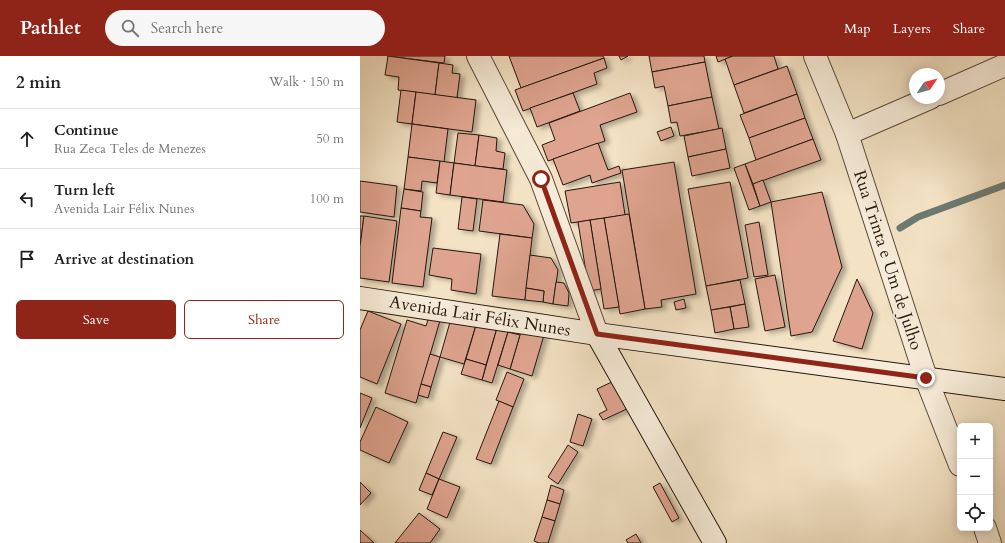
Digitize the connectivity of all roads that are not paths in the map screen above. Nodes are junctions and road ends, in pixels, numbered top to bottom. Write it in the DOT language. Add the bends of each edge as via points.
graph roads {
  1 [pos="478,56"];
  2 [pos="815,56"];
  3 [pos="1005,65"];
  4 [pos="945,91"];
  5 [pos="916,104"];
  6 [pos="847,134"];
  7 [pos="360,298"];
  8 [pos="597,334"];
  9 [pos="926,378"];
  10 [pos="1005,389"];
  11 [pos="958,459"];
  12 [pos="986,531"];
  13 [pos="715,543"];
  14 [pos="990,543"];
  1 -- 8 [label="street" via="541,179"];
  2 -- 6 [label="street, Rua Trinta e Um de Julho"];
  3 -- 4 [label="street"];
  5 -- 6 [label="street"];
  6 -- 9 [label="street, Rua Trinta e Um de Julho"];
  7 -- 8 [label="street, Avenida Lair Félix Nunes"];
  8 -- 9 [label="street, Avenida Lair Félix Nunes"];
  8 -- 13 [label="street"];
  9 -- 10 [label="street, Avenida Lair Félix Nunes"];
  9 -- 11 [label="street, Rua Trinta e Um de Julho"];
  12 -- 14 [label="street"];
}
